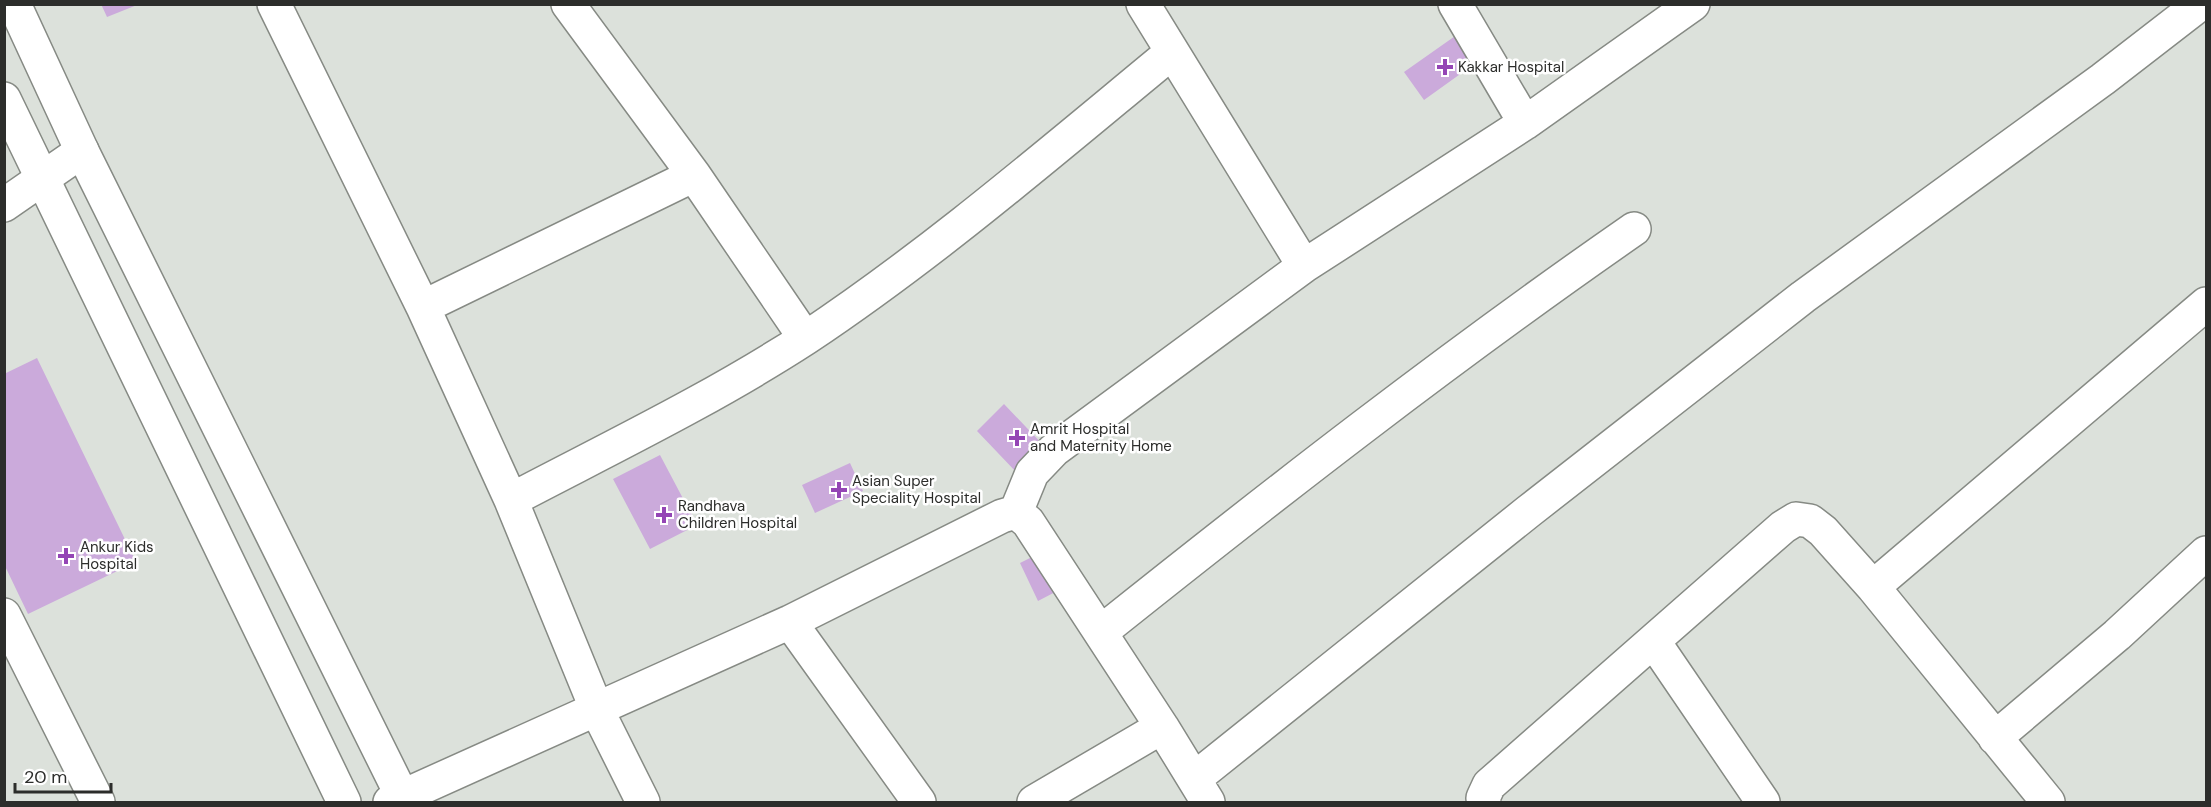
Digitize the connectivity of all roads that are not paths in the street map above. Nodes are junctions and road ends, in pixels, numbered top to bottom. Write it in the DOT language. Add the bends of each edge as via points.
graph roads {
  1 [pos="14,4"];
  2 [pos="274,4"];
  3 [pos="568,4"];
  4 [pos="1143,4"];
  5 [pos="1455,4"];
  6 [pos="2200,4"];
  7 [pos="1688,6"];
  8 [pos="1171,53"];
  9 [pos="4,99"];
  10 [pos="1525,123"];
  11 [pos="82,151"];
  12 [pos="694,175"];
  13 [pos="43,177"];
  14 [pos="4,205"];
  15 [pos="1634,229"];
  16 [pos="1304,266"];
  17 [pos="2206,304"];
  18 [pos="423,307"];
  19 [pos="805,338"];
  20 [pos="511,500"];
  21 [pos="1016,512"];
  22 [pos="2202,566"];
  23 [pos="1873,587"];
  24 [pos="5,618"];
  25 [pos="790,622"];
  26 [pos="1101,632"];
  27 [pos="1654,642"];
  28 [pos="597,710"];
  29 [pos="1162,727"];
  30 [pos="1995,738"];
  31 [pos="1201,790"];
  32 [pos="399,801"];
  33 [pos="98,802"];
  34 [pos="344,802"];
  35 [pos="643,802"];
  36 [pos="919,802"];
  37 [pos="1034,802"];
  38 [pos="1484,802"];
  39 [pos="1763,802"];
  40 [pos="2048,802"];
  1 -- 11 [label="street"];
  2 -- 18 [label="street"];
  3 -- 12 [label="street"];
  4 -- 8 [label="street"];
  5 -- 10 [label="street"];
  6 -- 31 [label="street" via="1803,297 1529,511"];
  7 -- 10 [label="street"];
  8 -- 16 [label="street"];
  8 -- 19 [label="street" via="941,241"];
  9 -- 13 [label="street"];
  10 -- 16 [label="street"];
  11 -- 13 [label="street"];
  11 -- 32 [label="street"];
  12 -- 18 [label="street"];
  12 -- 19 [label="street"];
  13 -- 14 [label="street"];
  13 -- 34 [label="street"];
  15 -- 26 [label="street" via="1453,358"];
  16 -- 21 [label="street" via="1054,450 1032,473"];
  17 -- 23 [label="street"];
  18 -- 20 [label="street"];
  19 -- 20 [label="street" via="715,392"];
  20 -- 28 [label="street"];
  21 -- 25 [label="street"];
  21 -- 26 [label="street" via="1028,522"];
  22 -- 30 [label="street"];
  23 -- 27 [label="street" via="1823,531 1810,520 1796,519"];
  23 -- 30 [label="street"];
  24 -- 33 [label="street"];
  25 -- 28 [label="street"];
  25 -- 36 [label="street"];
  26 -- 29 [label="street"];
  27 -- 38 [label="street" via="1490,785"];
  27 -- 39 [label="street"];
  28 -- 32 [label="street"];
  28 -- 35 [label="street"];
  29 -- 31 [label="street"];
  29 -- 37 [label="street"];
  30 -- 40 [label="street"];
}
